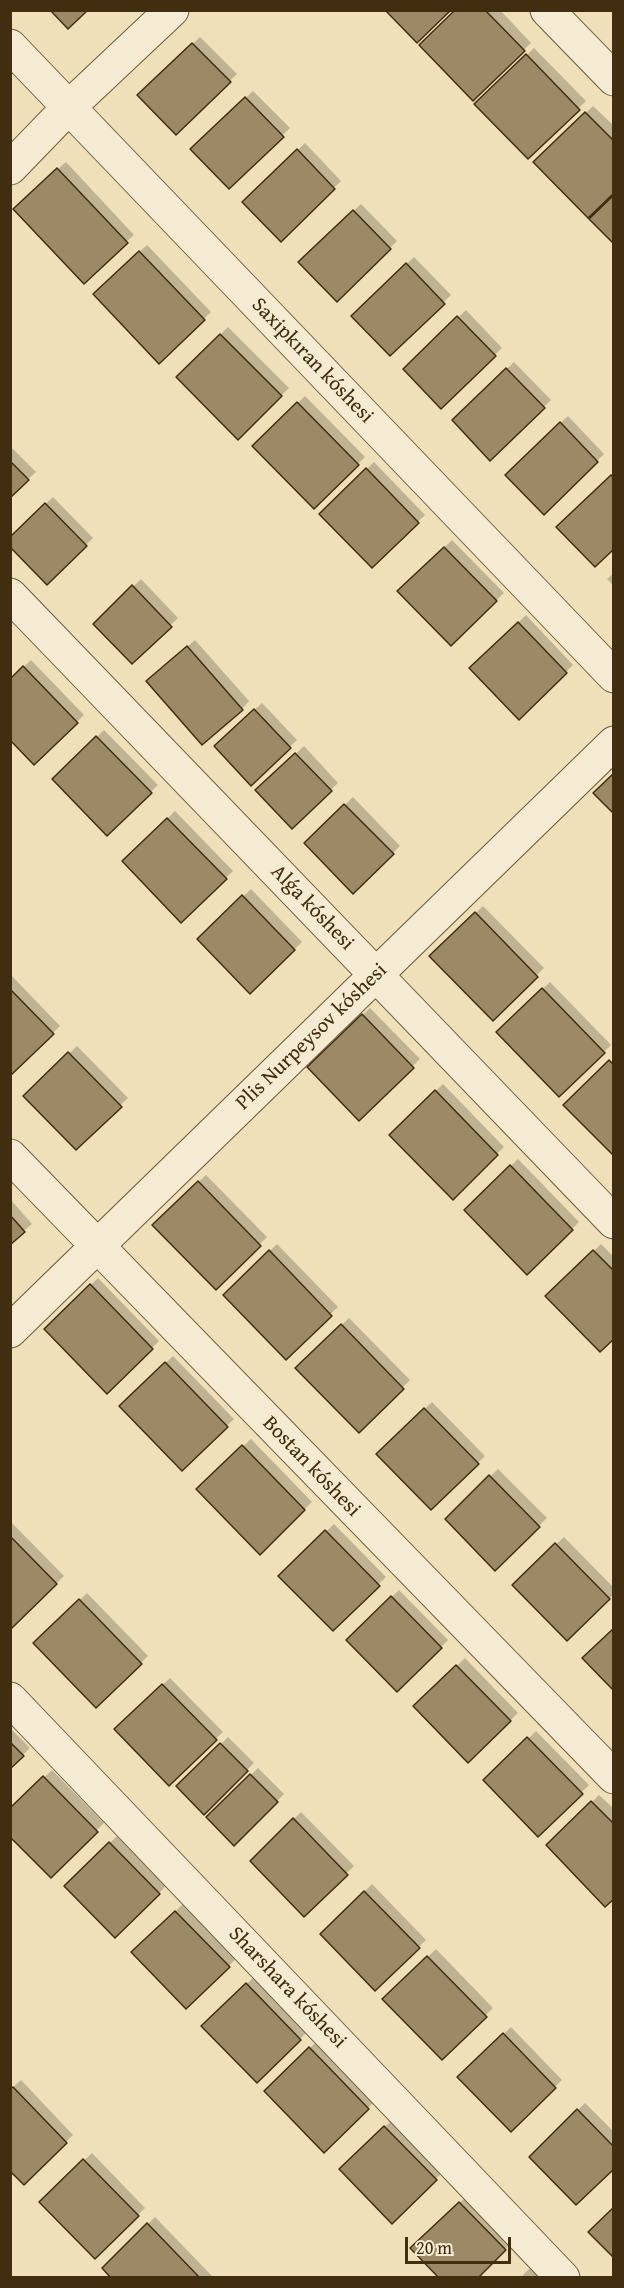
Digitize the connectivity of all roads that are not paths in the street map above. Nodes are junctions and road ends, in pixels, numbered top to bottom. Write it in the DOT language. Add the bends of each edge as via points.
graph roads {
  1 [pos="172,10"];
  2 [pos="548,10"];
  3 [pos="10,46"];
  4 [pos="614,79"];
  5 [pos="69,106"];
  6 [pos="10,168"];
  7 [pos="10,595"];
  8 [pos="614,676"];
  9 [pos="614,742"];
  10 [pos="376,975"];
  11 [pos="10,1156"];
  12 [pos="614,1222"];
  13 [pos="97,1248"];
  14 [pos="10,1331"];
  15 [pos="10,1699"];
  16 [pos="614,1778"];
  17 [pos="563,2277"];
  1 -- 5 [label="street"];
  2 -- 4 [label="street"];
  3 -- 5 [label="street, Saxipkıran kóshesi"];
  5 -- 6 [label="street"];
  5 -- 8 [label="street, Saxipkıran kóshesi"];
  7 -- 10 [label="street, Alǵa kóshesi"];
  9 -- 10 [label="street, Plis Nurpeysov kóshesi"];
  10 -- 12 [label="street, Alǵa kóshesi"];
  10 -- 13 [label="street, Plis Nurpeysov kóshesi"];
  11 -- 13 [label="street, Bostan kóshesi"];
  13 -- 14 [label="street, Plis Nurpeysov kóshesi"];
  13 -- 16 [label="street, Bostan kóshesi"];
  15 -- 17 [label="street, Sharshara kóshesi"];
}
